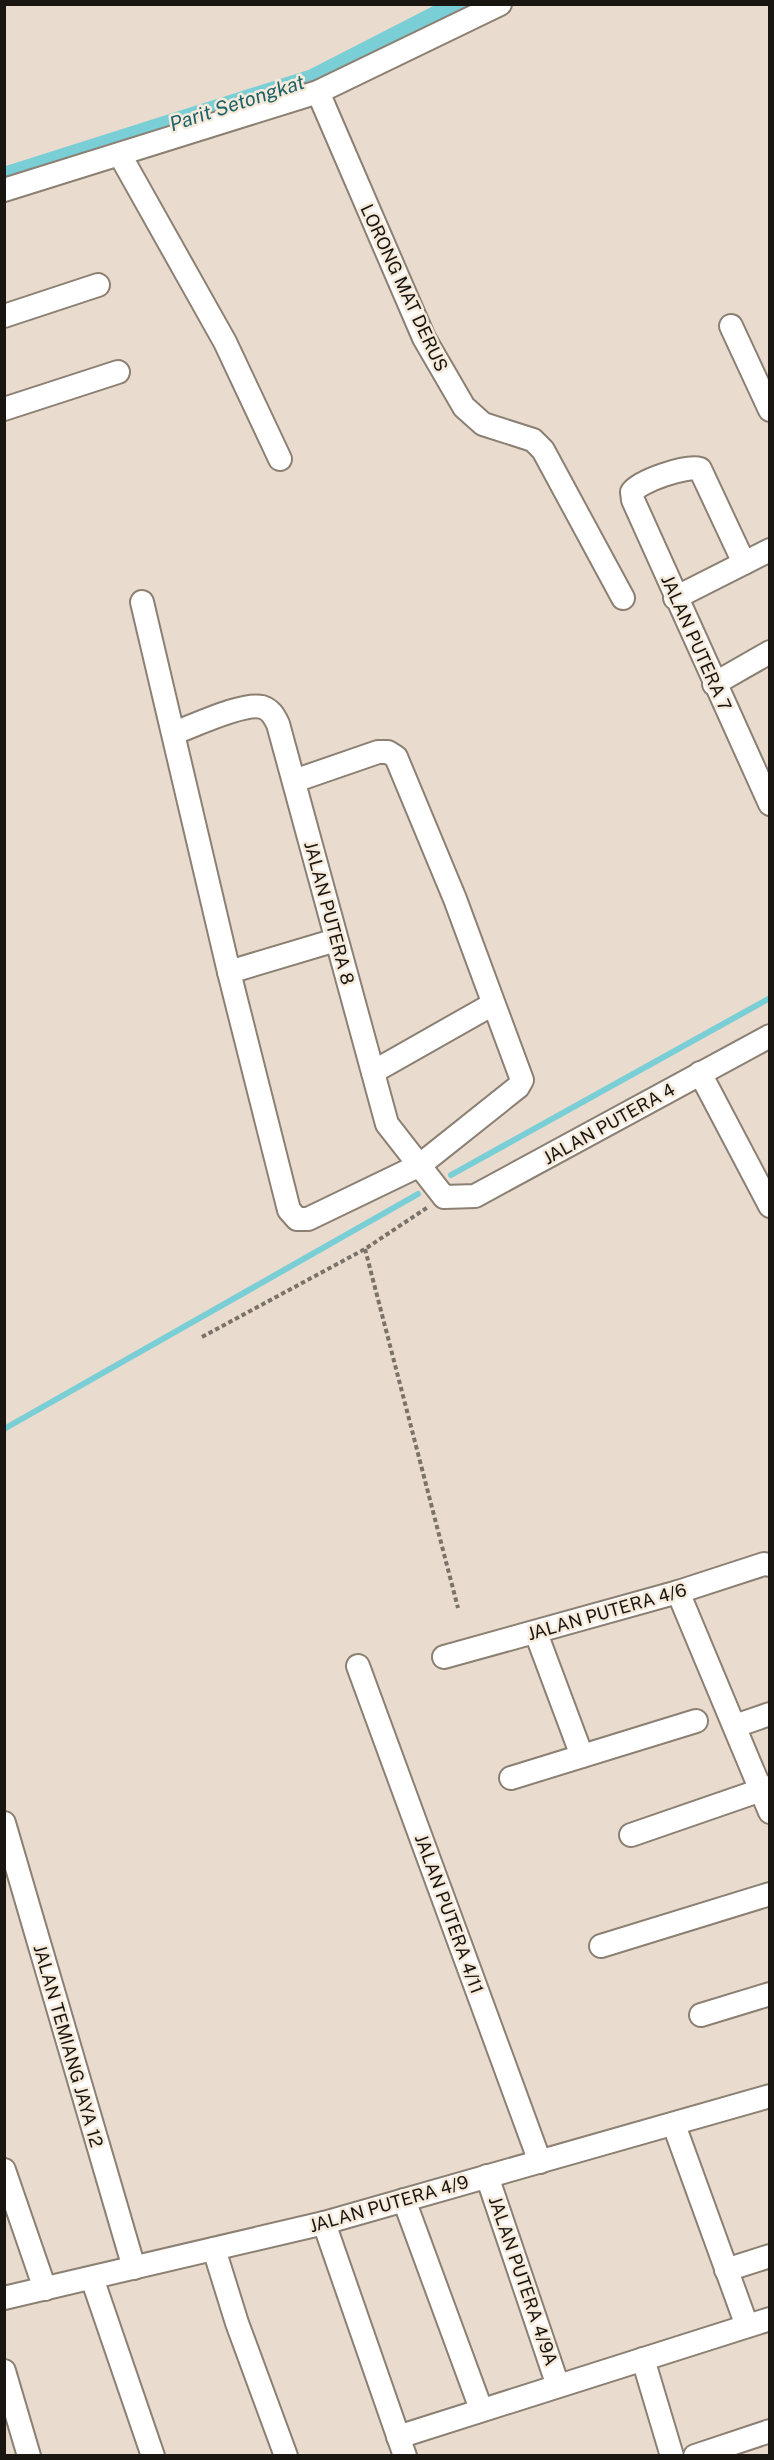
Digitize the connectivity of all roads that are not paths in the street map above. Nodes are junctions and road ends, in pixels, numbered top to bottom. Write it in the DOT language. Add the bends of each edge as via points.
graph roads {
  1 [pos="500,4"];
  2 [pos="318,92"];
  3 [pos="120,154"];
  4 [pos="4,190"];
  5 [pos="98,285"];
  6 [pos="4,316"];
  7 [pos="731,326"];
  8 [pos="118,372"];
  9 [pos="4,409"];
  10 [pos="770,410"];
  11 [pos="280,459"];
  12 [pos="770,550"];
  13 [pos="744,563"];
  14 [pos="623,598"];
  15 [pos="675,598"];
  16 [pos="142,602"];
  17 [pos="770,652"];
  18 [pos="714,684"];
  19 [pos="174,733"];
  20 [pos="761,761"];
  21 [pos="294,781"];
  22 [pos="770,804"];
  23 [pos="336,940"];
  24 [pos="229,972"];
  25 [pos="494,1004"];
  26 [pos="770,1036"];
  27 [pos="373,1072"];
  28 [pos="700,1073"];
  29 [pos="420,1165"];
  30 [pos="444,1197"];
  31 [pos="770,1206"];
  32 [pos="770,1565"];
  33 [pos="678,1592"];
  34 [pos="536,1633"];
  35 [pos="444,1657"];
  36 [pos="358,1666"];
  37 [pos="770,1714"];
  38 [pos="696,1721"];
  39 [pos="735,1726"];
  40 [pos="582,1756"];
  41 [pos="511,1778"];
  42 [pos="765,1789"];
  43 [pos="770,1812"];
  44 [pos="4,1823"];
  45 [pos="631,1835"];
  46 [pos="770,1894"];
  47 [pos="601,1946"];
  48 [pos="770,1994"];
  49 [pos="701,2015"];
  50 [pos="770,2096"];
  51 [pos="674,2125"];
  52 [pos="540,2162"];
  53 [pos="4,2170"];
  54 [pos="488,2176"];
  55 [pos="404,2200"];
  56 [pos="324,2223"];
  57 [pos="214,2249"];
  58 [pos="770,2256"];
  59 [pos="134,2268"];
  60 [pos="726,2270"];
  61 [pos="92,2278"];
  62 [pos="45,2289"];
  63 [pos="4,2298"];
  64 [pos="770,2319"];
  65 [pos="747,2326"];
  66 [pos="643,2359"];
  67 [pos="4,2371"];
  68 [pos="558,2386"];
  69 [pos="481,2409"];
  70 [pos="770,2431"];
  71 [pos="402,2446"];
  72 [pos="29,2456"];
  73 [pos="153,2456"];
  74 [pos="286,2456"];
  75 [pos="672,2456"];
  76 [pos="695,2456"];
  1 -- 2 [label="street"];
  2 -- 3 [label="street"];
  2 -- 14 [label="street, LORONG MAT DERUS" via="434,358 473,417 533,440 543,450"];
  3 -- 4 [label="street"];
  3 -- 11 [label="street" via="225,342"];
  5 -- 6 [label="street"];
  7 -- 10 [label="street"];
  8 -- 9 [label="street"];
  12 -- 13 [label="street"];
  13 -- 15 [label="street"];
  13 -- 15 [label="street, JALAN PUTERA 7" via="700,469 680,470 642,484 632,492 633,500"];
  15 -- 18 [label="street, JALAN PUTERA 7"];
  16 -- 19 [label="street"];
  17 -- 18 [label="street"];
  18 -- 20 [label="street, JALAN PUTERA 7"];
  19 -- 21 [label="street, JALAN PUTERA 8" via="245,707 260,707 271,712 278,724"];
  19 -- 24 [label="street"];
  20 -- 22 [label="street, JALAN PUTERA 7"];
  21 -- 23 [label="street, JALAN PUTERA 8"];
  21 -- 25 [label="street" via="378,752 396,757"];
  23 -- 24 [label="street"];
  23 -- 27 [label="street, JALAN PUTERA 8"];
  24 -- 29 [label="street" via="289,1210 297,1219 308,1219"];
  25 -- 27 [label="street"];
  25 -- 29 [label="street" via="522,1080"];
  26 -- 28 [label="street, JALAN PUTERA 4"];
  27 -- 29 [label="street, JALAN PUTERA 8" via="387,1124"];
  28 -- 30 [label="street, JALAN PUTERA 4" via="475,1196"];
  28 -- 31 [label="street"];
  29 -- 30 [label="street, JALAN PUTERA 8"];
  32 -- 33 [label="street, JALAN PUTERA 4/6"];
  33 -- 34 [label="street, JALAN PUTERA 4/6"];
  33 -- 39 [label="street"];
  34 -- 35 [label="street, JALAN PUTERA 4/6"];
  34 -- 40 [label="street"];
  36 -- 52 [label="street, JALAN PUTERA 4/11"];
  37 -- 39 [label="street"];
  38 -- 40 [label="street"];
  39 -- 42 [label="street"];
  40 -- 41 [label="street"];
  42 -- 43 [label="street"];
  42 -- 45 [label="street"];
  44 -- 59 [label="street, JALAN TEMIANG JAYA 12"];
  46 -- 47 [label="street"];
  48 -- 49 [label="street"];
  50 -- 51 [label="street, JALAN PUTERA 4/9"];
  51 -- 52 [label="street, JALAN PUTERA 4/9"];
  51 -- 60 [label="street"];
  52 -- 54 [label="street, JALAN PUTERA 4/9"];
  53 -- 62 [label="street"];
  54 -- 55 [label="street, JALAN PUTERA 4/9"];
  54 -- 68 [label="street, JALAN PUTERA 4/9A"];
  55 -- 56 [label="street, JALAN PUTERA 4/9"];
  55 -- 69 [label="street"];
  56 -- 57 [label="street, JALAN PUTERA 4/9"];
  56 -- 71 [label="street"];
  57 -- 59 [label="street, JALAN PUTERA 4/9"];
  57 -- 74 [label="street"];
  58 -- 60 [label="street"];
  59 -- 61 [label="street, JALAN PUTERA 4/9"];
  60 -- 65 [label="street"];
  61 -- 62 [label="street, JALAN PUTERA 4/9"];
  61 -- 73 [label="street"];
  62 -- 63 [label="street, JALAN PUTERA 4/9"];
  64 -- 65 [label="street"];
  65 -- 66 [label="street"];
  66 -- 68 [label="street"];
  66 -- 75 [label="street"];
  67 -- 72 [label="street"];
  68 -- 69 [label="street"];
  69 -- 71 [label="street"];
  70 -- 76 [label="street"];
}
